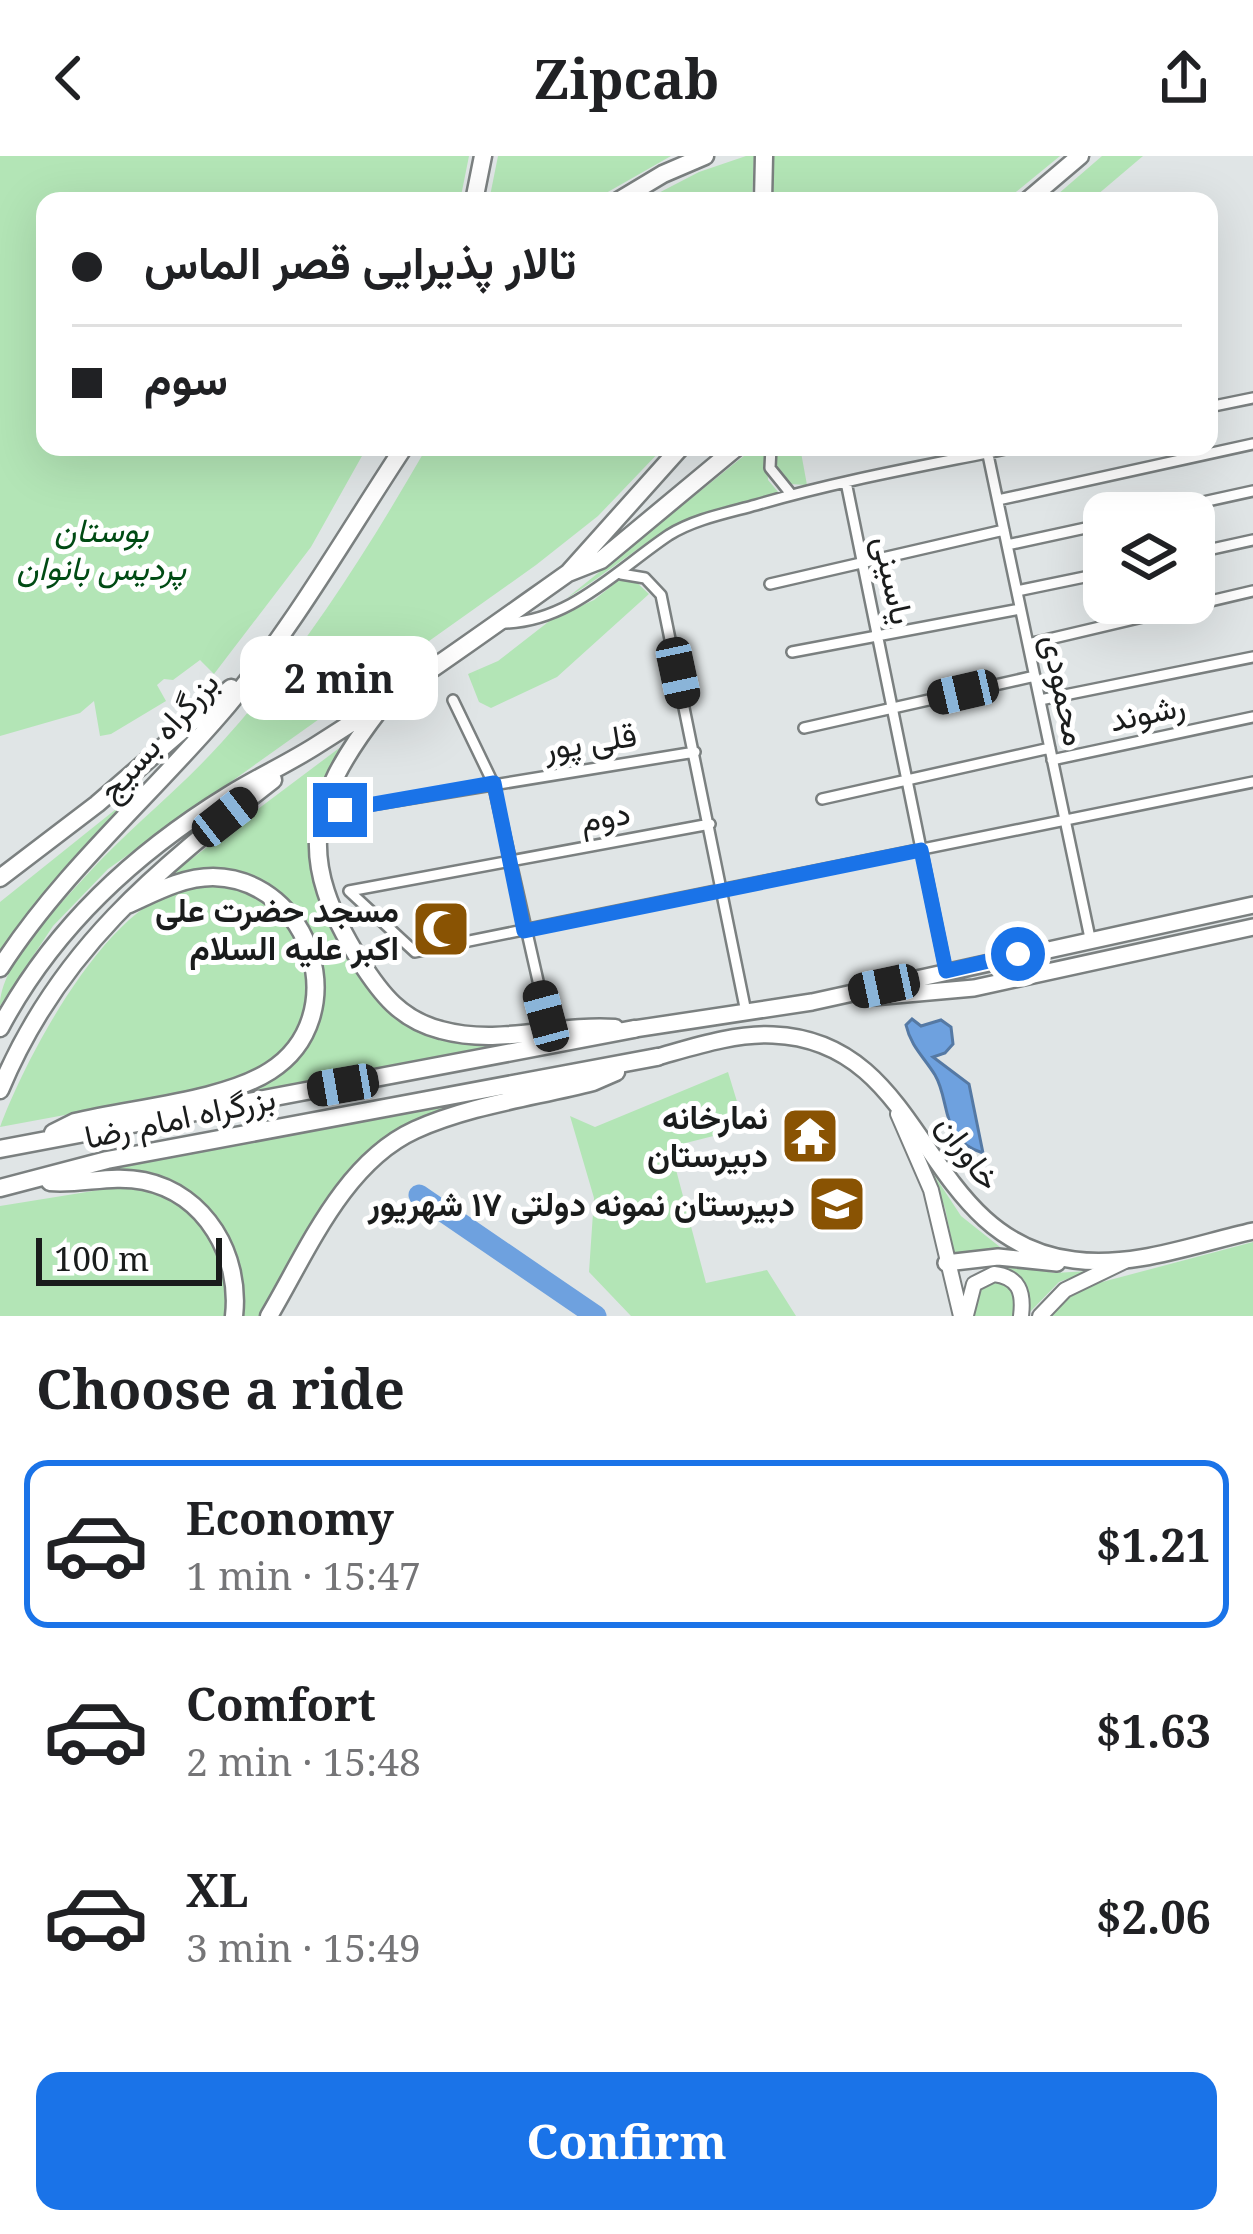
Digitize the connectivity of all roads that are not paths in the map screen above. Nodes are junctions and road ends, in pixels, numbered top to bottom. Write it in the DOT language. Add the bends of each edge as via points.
graph roads {
  1 [pos="483,156"];
  2 [pos="705,156"];
  3 [pos="764,156"];
  4 [pos="1080,156"];
  5 [pos="476,192"];
  6 [pos="633,192"];
  7 [pos="763,192"];
  8 [pos="1038,192"];
  9 [pos="1253,398"];
  10 [pos="1218,405"];
  11 [pos="1253,444"];
  12 [pos="1218,452"];
  13 [pos="396,456"];
  14 [pos="673,456"];
  15 [pos="726,456"];
  16 [pos="771,456"];
  17 [pos="961,456"];
  18 [pos="988,456"];
  19 [pos="1198,456"];
  20 [pos="846,482"];
  21 [pos="1253,491"];
  22 [pos="791,494"];
  23 [pos="1215,499"];
  24 [pos="998,500"];
  25 [pos="1083,529"];
  26 [pos="1004,530"];
  27 [pos="1253,540"];
  28 [pos="1007,545"];
  29 [pos="1215,548"];
  30 [pos="863,565"];
  31 [pos="568,573"];
  32 [pos="621,574"];
  33 [pos="1083,577"];
  34 [pos="770,584"];
  35 [pos="1017,591"];
  36 [pos="1253,591"];
  37 [pos="1021,609"];
  38 [pos="498,623"];
  39 [pos="877,634"];
  40 [pos="1028,644"];
  41 [pos="792,652"];
  42 [pos="1253,657"];
  43 [pos="266,658"];
  44 [pos="1035,676"];
  45 [pos="390,696"];
  46 [pos="453,700"];
  47 [pos="1040,700"];
  48 [pos="892,707"];
  49 [pos="1253,717"];
  50 [pos="804,728"];
  51 [pos="315,746"];
  52 [pos="694,752"];
  53 [pos="1051,754"];
  54 [pos="907,782"];
  55 [pos="1253,782"];
  56 [pos="494,783"];
  57 [pos="822,799"];
  58 [pos="340,810"];
  59 [pos="1065,820"];
  60 [pos="710,824"];
  61 [pos="921,850"];
  62 [pos="510,860"];
  63 [pos="6,878"];
  64 [pos="724,891"];
  65 [pos="127,905"];
  66 [pos="1253,905"];
  67 [pos="1253,927"];
  68 [pos="524,931"];
  69 [pos="1090,938"];
  70 [pos="0,968"];
  71 [pos="946,971"];
  72 [pos="812,1002"];
  73 [pos="746,1014"];
  74 [pos="546,1016"];
  75 [pos="0,1028"];
  76 [pos="634,1029"];
  77 [pos="657,1057"];
  78 [pos="0,1090"];
  79 [pos="889,1093"];
  80 [pos="35,1142"];
  81 [pos="0,1149"];
  82 [pos="38,1181"];
  83 [pos="0,1189"];
  84 [pos="1253,1231"];
  85 [pos="1089,1261"];
  86 [pos="1125,1261"];
  87 [pos="946,1263"];
  88 [pos="234,1316"];
  89 [pos="269,1316"];
  90 [pos="964,1316"];
  91 [pos="1021,1316"];
  92 [pos="1040,1316"];
  1 -- 5 [label="highway"];
  2 -- 6 [label="highway"];
  3 -- 7 [label="highway"];
  4 -- 8 [label="highway"];
  9 -- 10 [label="street"];
  11 -- 12 [label="street"];
  13 -- 43 [label="highway, بزرگراه بسیج"];
  14 -- 31 [label="highway"];
  15 -- 31 [label="highway" via="601,560"];
  16 -- 22 [label="street" via="770,468"];
  17 -- 20 [label="street"];
  18 -- 24 [label="street, محمودی"];
  19 -- 24 [label="street"];
  20 -- 22 [label="street"];
  20 -- 30 [label="street, یاسینی"];
  21 -- 23 [label="street"];
  22 -- 32 [label="street" via="693,523"];
  24 -- 26 [label="street, محمودی"];
  25 -- 28 [label="street"];
  26 -- 28 [label="street, محمودی"];
  26 -- 30 [label="street"];
  27 -- 29 [label="street"];
  28 -- 35 [label="street, محمودی"];
  30 -- 34 [label="street"];
  30 -- 39 [label="street, یاسینی"];
  31 -- 38 [label="highway"];
  32 -- 38 [label="street" via="521,623"];
  32 -- 52 [label="street" via="645,578 661,595"];
  33 -- 35 [label="street"];
  35 -- 37 [label="street, محمودی"];
  36 -- 40 [label="street"];
  37 -- 39 [label="street"];
  37 -- 40 [label="street, محمودی"];
  38 -- 45 [label="highway"];
  39 -- 41 [label="street"];
  39 -- 48 [label="street, یاسینی"];
  40 -- 44 [label="street, محمودی"];
  42 -- 47 [label="street"];
  43 -- 63 [label="highway"];
  43 -- 70 [label="highway, بزرگراه بسیج"];
  44 -- 47 [label="street, محمودی"];
  44 -- 48 [label="street"];
  45 -- 51 [label="highway"];
  45 -- 76 [label="highway" via="342,760 316,854 333,914 380,992 420,1024 462,1035"];
  46 -- 56 [label="street"];
  47 -- 53 [label="street, محمودی"];
  48 -- 50 [label="street"];
  48 -- 54 [label="street, یاسینی"];
  49 -- 53 [label="street, رشوند"];
  51 -- 65 [label="highway"];
  51 -- 75 [label="highway" via="227,796 114,878 46,952"];
  52 -- 56 [label="street, قلی پور"];
  52 -- 60 [label="street"];
  53 -- 54 [label="street, رشوند"];
  53 -- 59 [label="street, محمودی"];
  54 -- 57 [label="street, رشوند"];
  54 -- 61 [label="street, یاسینی"];
  55 -- 59 [label="street"];
  56 -- 58 [label="street, قلی پور"];
  56 -- 62 [label="street"];
  59 -- 61 [label="street"];
  59 -- 69 [label="street, محمودی"];
  60 -- 62 [label="street, دوم"];
  60 -- 64 [label="street"];
  61 -- 64 [label="street"];
  61 -- 71 [label="street, یاسینی"];
  62 -- 68 [label="street"];
  62 -- 68 [label="street, دوم" via="350,891 415,952"];
  64 -- 68 [label="street"];
  64 -- 73 [label="street"];
  65 -- 78 [label="highway" via="57,980"];
  65 -- 80 [label="highway" via="195,878 236,880 268,894 310,947 316,994 308,1025 275,1069 244,1087 75,1122"];
  66 -- 69 [label="main road"];
  67 -- 72 [label="main road" via="974,988"];
  68 -- 74 [label="street"];
  69 -- 71 [label="main road"];
  71 -- 72 [label="main road"];
  72 -- 73 [label="main road"];
  73 -- 76 [label="main road"];
  76 -- 80 [label="highway, بزرگراه امام رضا"];
  77 -- 79 [label="main road, خاوران" via="774,1035 842,1053"];
  77 -- 82 [label="highway, بزرگراه امام رضا" via="107,1160"];
  77 -- 89 [label="highway" via="443,1120 395,1142 341,1196"];
  79 -- 85 [label="main road, خاوران" via="982,1219 1054,1257"];
  79 -- 87 [label="main road" via="931,1190"];
  80 -- 81 [label="highway, بزرگراه امام رضا"];
  82 -- 83 [label="highway, بزرگراه امام رضا"];
  82 -- 88 [label="highway" via="142,1180 194,1206 233,1268"];
  84 -- 86 [label="main road, خاوران"];
  85 -- 86 [label="main road, خاوران"];
  85 -- 87 [label="main road"];
  86 -- 92 [label="main road" via="1065,1290"];
  87 -- 90 [label="main road"];
  90 -- 91 [label="main road" via="974,1284 994,1274 1018,1285"];
}
